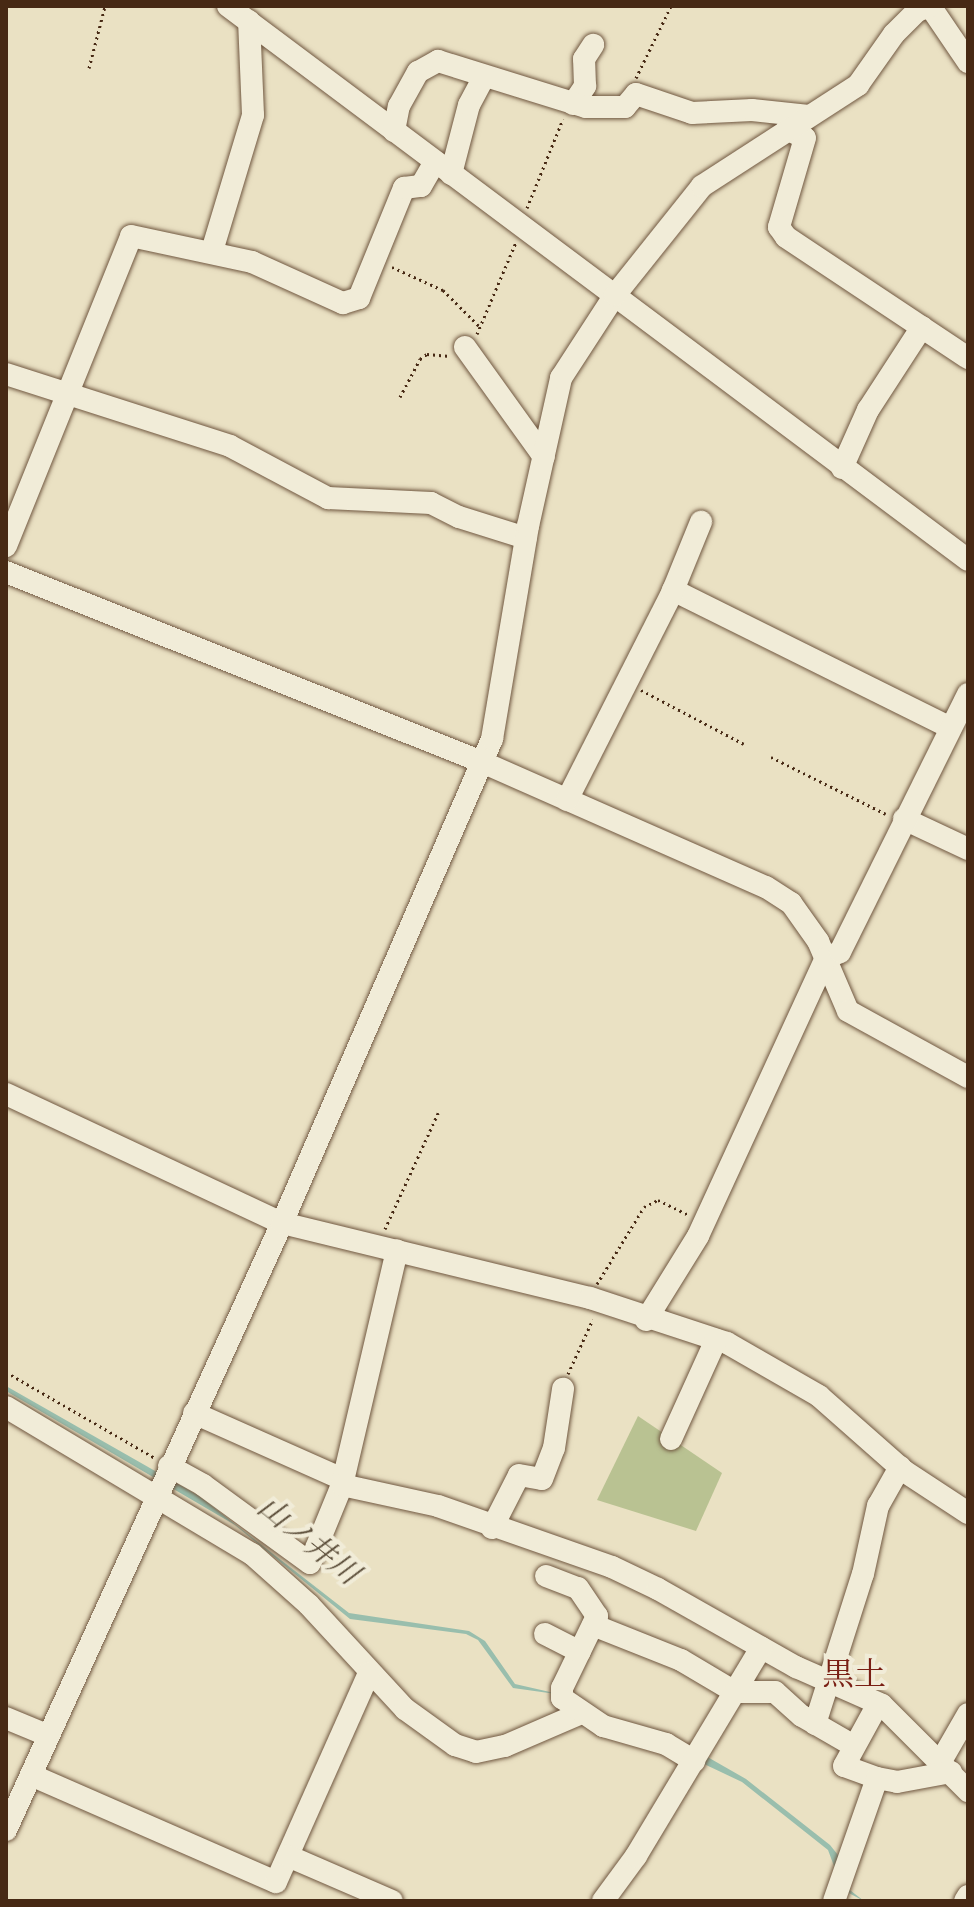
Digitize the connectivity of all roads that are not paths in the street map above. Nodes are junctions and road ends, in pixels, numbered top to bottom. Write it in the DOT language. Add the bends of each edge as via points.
graph roads {
  1 [pos="930,6"];
  2 [pos="235,10"];
  3 [pos="593,45"];
  4 [pos="968,62"];
  5 [pos="484,77"];
  6 [pos="573,104"];
  7 [pos="809,116"];
  8 [pos="787,129"];
  9 [pos="394,131"];
  10 [pos="443,168"];
  11 [pos="212,251"];
  12 [pos="615,295"];
  13 [pos="922,327"];
  14 [pos="465,347"];
  15 [pos="968,358"];
  16 [pos="6,374"];
  17 [pos="64,397"];
  18 [pos="544,457"];
  19 [pos="842,468"];
  20 [pos="701,522"];
  21 [pos="526,538"];
  22 [pos="6,546"];
  23 [pos="968,560"];
  24 [pos="6,572"];
  25 [pos="673,590"];
  26 [pos="968,694"];
  27 [pos="951,728"];
  28 [pos="482,762"];
  29 [pos="567,800"];
  30 [pos="903,821"];
  31 [pos="968,849"];
  32 [pos="826,958"];
  33 [pos="968,1077"];
  34 [pos="6,1094"];
  35 [pos="282,1223"];
  36 [pos="387,1248"];
  37 [pos="646,1320"];
  38 [pos="716,1340"];
  39 [pos="563,1389"];
  40 [pos="6,1407"];
  41 [pos="194,1413"];
  42 [pos="671,1439"];
  43 [pos="169,1466"];
  44 [pos="900,1467"];
  45 [pos="342,1482"];
  46 [pos="156,1495"];
  47 [pos="968,1513"];
  48 [pos="492,1528"];
  49 [pos="546,1576"];
  50 [pos="593,1625"];
  51 [pos="545,1634"];
  52 [pos="761,1648"];
  53 [pos="580,1652"];
  54 [pos="369,1673"];
  55 [pos="827,1681"];
  56 [pos="735,1692"];
  57 [pos="878,1704"];
  58 [pos="579,1714"];
  59 [pos="968,1714"];
  60 [pos="6,1718"];
  61 [pos="815,1724"];
  62 [pos="47,1735"];
  63 [pos="854,1746"];
  64 [pos="694,1761"];
  65 [pos="946,1766"];
  66 [pos="31,1775"];
  67 [pos="877,1778"];
  68 [pos="968,1791"];
  69 [pos="6,1830"];
  70 [pos="288,1856"];
  71 [pos="392,1901"];
  72 [pos="603,1901"];
  73 [pos="834,1901"];
  1 -- 4 [label="street"];
  1 -- 7 [label="street" via="917,11 894,34 858,85"];
  2 -- 9 [label="street"];
  2 -- 11 [label="street" via="253,115"];
  3 -- 6 [label="street" via="584,59 585,86"];
  5 -- 6 [label="street"];
  5 -- 9 [label="street" via="453,63 427,65 399,106"];
  5 -- 10 [label="street"];
  6 -- 7 [label="street" via="625,107 636,94 692,113 752,110"];
  7 -- 8 [label="street"];
  8 -- 12 [label="street" via="702,186"];
  8 -- 13 [label="street" via="805,138 779,227 786,237"];
  9 -- 10 [label="street"];
  10 -- 11 [label="street" via="421,186 404,188 359,298 343,303 252,262"];
  10 -- 12 [label="street"];
  11 -- 17 [label="street" via="131,236"];
  12 -- 18 [label="street" via="561,378"];
  12 -- 19 [label="street"];
  13 -- 15 [label="street"];
  13 -- 19 [label="street" via="868,410"];
  14 -- 18 [label="street"];
  16 -- 17 [label="street"];
  17 -- 21 [label="street" via="132,411 230,446 341,502 431,503"];
  17 -- 22 [label="street"];
  18 -- 21 [label="street"];
  19 -- 23 [label="street"];
  20 -- 25 [label="street"];
  21 -- 28 [label="street" via="492,739"];
  24 -- 28 [label="street"];
  25 -- 27 [label="street"];
  25 -- 29 [label="street"];
  26 -- 27 [label="street"];
  27 -- 30 [label="street"];
  28 -- 29 [label="street"];
  28 -- 35 [label="street"];
  29 -- 32 [label="street" via="766,887 791,903"];
  30 -- 31 [label="street"];
  30 -- 32 [label="street" via="840,952"];
  32 -- 33 [label="street" via="848,1011"];
  32 -- 37 [label="street" via="703,1224"];
  34 -- 35 [label="street"];
  35 -- 36 [label="street"];
  35 -- 41 [label="street"];
  36 -- 37 [label="street" via="595,1300"];
  36 -- 45 [label="street"];
  37 -- 38 [label="street"];
  38 -- 42 [label="street"];
  38 -- 44 [label="street" via="776,1367 819,1396"];
  39 -- 48 [label="street" via="554,1448 542,1479 519,1475"];
  40 -- 46 [label="street"];
  41 -- 43 [label="street"];
  41 -- 45 [label="street"];
  43 -- 45 [label="street" via="310,1563"];
  43 -- 46 [label="street"];
  44 -- 47 [label="street"];
  44 -- 55 [label="street" via="878,1506 863,1574"];
  45 -- 48 [label="street" via="438,1506"];
  46 -- 54 [label="street" via="252,1554 309,1605"];
  46 -- 62 [label="street"];
  48 -- 52 [label="street" via="612,1567"];
  49 -- 50 [label="street" via="578,1588 588,1598 597,1616"];
  50 -- 53 [label="street"];
  50 -- 56 [label="street" via="681,1660"];
  51 -- 53 [label="street"];
  52 -- 55 [label="street"];
  52 -- 56 [label="street"];
  53 -- 58 [label="street" via="562,1688 562,1698"];
  54 -- 58 [label="street" via="405,1709 455,1745 476,1752 505,1746"];
  54 -- 70 [label="street"];
  55 -- 57 [label="street"];
  55 -- 61 [label="street"];
  56 -- 61 [label="street" via="775,1692"];
  56 -- 64 [label="street"];
  57 -- 63 [label="street"];
  57 -- 65 [label="street"];
  58 -- 64 [label="street" via="625,1735 666,1744"];
  59 -- 65 [label="street"];
  60 -- 62 [label="street"];
  61 -- 63 [label="street"];
  62 -- 66 [label="street"];
  63 -- 67 [label="street" via="844,1766"];
  64 -- 72 [label="street"];
  65 -- 67 [label="street" via="912,1780"];
  65 -- 68 [label="street"];
  66 -- 69 [label="street"];
  66 -- 70 [label="street" via="276,1882"];
  67 -- 73 [label="street"];
  70 -- 71 [label="street"];
}
